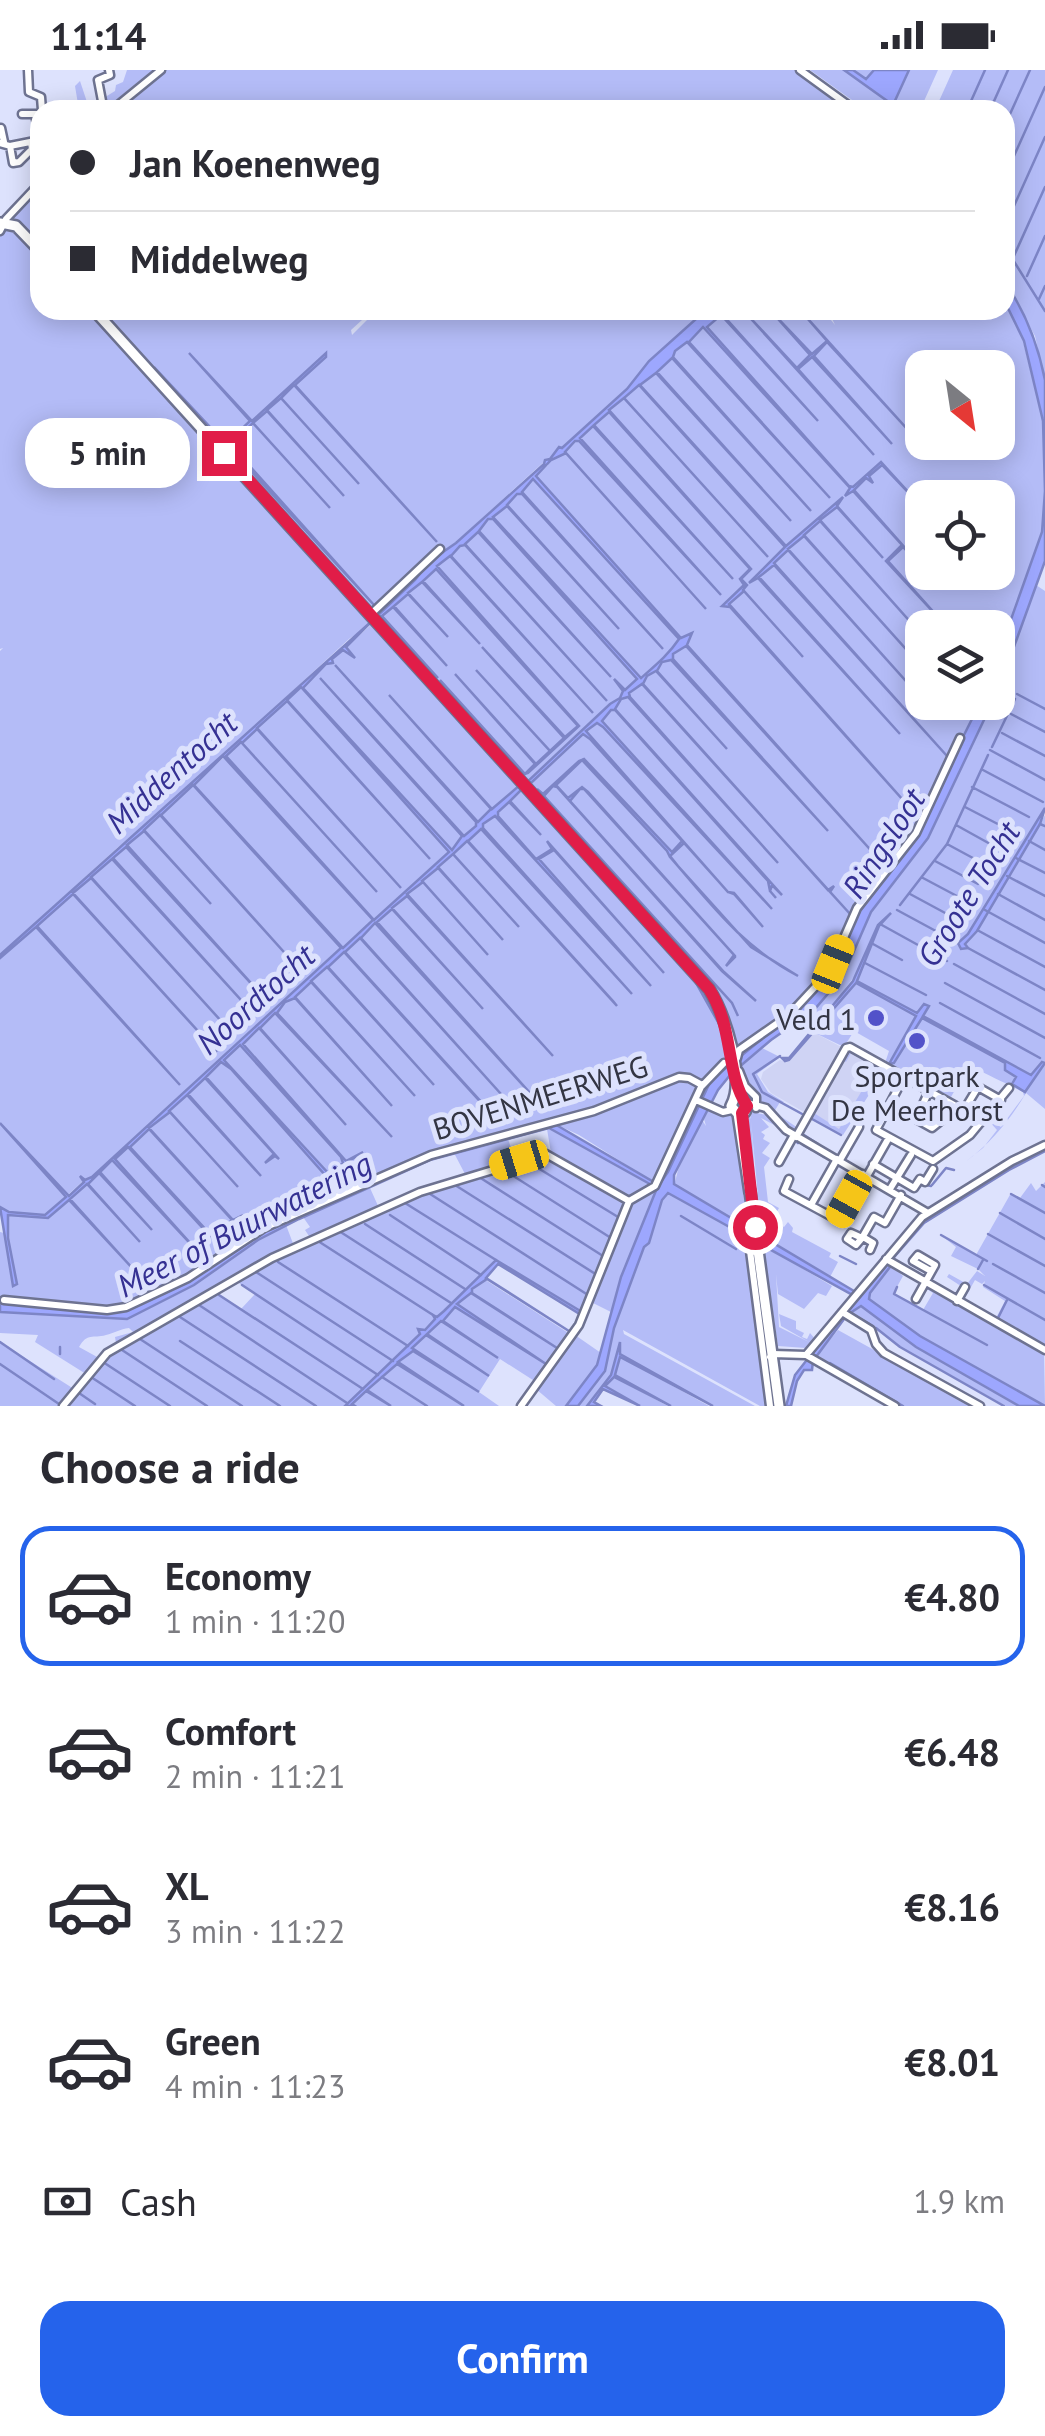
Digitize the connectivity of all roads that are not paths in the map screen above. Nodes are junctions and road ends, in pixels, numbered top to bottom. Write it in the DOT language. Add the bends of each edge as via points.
graph roads {
  1 [pos="28,70"];
  2 [pos="109,70"];
  3 [pos="162,70"];
  4 [pos="800,70"];
  5 [pos="101,73"];
  6 [pos="41,100"];
  7 [pos="102,100"];
  8 [pos="124,100"];
  9 [pos="842,100"];
  10 [pos="30,113"];
  11 [pos="22,114"];
  12 [pos="1,128"];
  13 [pos="30,142"];
  14 [pos="4,144"];
  15 [pos="30,151"];
  16 [pos="30,195"];
  17 [pos="3,226"];
  18 [pos="30,240"];
  19 [pos="103,320"];
  20 [pos="440,550"];
  21 [pos="371,614"];
  22 [pos="960,738"];
  23 [pos="734,1067"];
  24 [pos="984,1075"];
  25 [pos="904,1077"];
  26 [pos="702,1086"];
  27 [pos="978,1087"];
  28 [pos="1010,1088"];
  29 [pos="929,1091"];
  30 [pos="1001,1100"];
  31 [pos="698,1101"];
  32 [pos="954,1104"];
  33 [pos="743,1107"];
  34 [pos="964,1110"];
  35 [pos="983,1121"];
  36 [pos="859,1127"];
  37 [pos="794,1135"];
  38 [pos="887,1141"];
  39 [pos="1045,1145"];
  40 [pos="911,1155"];
  41 [pos="838,1160"];
  42 [pos="779,1162"];
  43 [pos="873,1164"];
  44 [pos="933,1168"];
  45 [pos="865,1175"];
  46 [pos="896,1177"];
  47 [pos="788,1179"];
  48 [pos="890,1189"];
  49 [pos="902,1196"];
  50 [pos="629,1202"];
  51 [pos="811,1205"];
  52 [pos="864,1210"];
  53 [pos="928,1212"];
  54 [pos="874,1217"];
  55 [pos="753,1247"];
  56 [pos="870,1250"];
  57 [pos="888,1261"];
  58 [pos="931,1271"];
  59 [pos="925,1283"];
  60 [pos="965,1287"];
  61 [pos="916,1299"];
  62 [pos="4,1300"];
  63 [pos="957,1301"];
  64 [pos="844,1314"];
  65 [pos="1045,1350"];
  66 [pos="770,1358"];
  67 [pos="810,1358"];
  68 [pos="64,1406"];
  69 [pos="522,1406"];
  70 [pos="775,1406"];
  71 [pos="895,1406"];
  72 [pos="980,1406"];
  1 -- 6 [label="street" via="29,92"];
  2 -- 5 [label="street" via="110,75"];
  3 -- 8 [label="street"];
  4 -- 9 [label="street"];
  5 -- 7 [label="street"];
  10 -- 11 [label="street"];
  12 -- 14 [label="street"];
  13 -- 14 [label="street"];
  14 -- 15 [label="street" via="13,163"];
  16 -- 17 [label="street"];
  17 -- 18 [label="main road"];
  19 -- 21 [label="main road"];
  20 -- 21 [label="street"];
  21 -- 23 [label="main road" via="701,979 725,1019"];
  22 -- 23 [label="street" via="916,833 857,908 829,972 789,1015 738,1050"];
  23 -- 26 [label="street"];
  23 -- 33 [label="main road"];
  23 -- 33 [label="street" via="754,1094"];
  24 -- 27 [label="street"];
  25 -- 29 [label="street"];
  25 -- 35 [label="street" via="876,1127 925,1157 936,1160"];
  25 -- 37 [label="street" via="846,1048"];
  26 -- 31 [label="street"];
  26 -- 62 [label="street, BOVENMEERWEG" via="679,1077 606,1107 435,1153 273,1224 188,1278 126,1307"];
  27 -- 30 [label="street"];
  27 -- 34 [label="street"];
  28 -- 30 [label="street"];
  29 -- 32 [label="street"];
  29 -- 32 [label="street" via="916,1119 932,1128"];
  30 -- 35 [label="street"];
  31 -- 33 [label="street"];
  31 -- 50 [label="street" via="656,1185"];
  32 -- 34 [label="street"];
  33 -- 37 [label="street" via="770,1113"];
  33 -- 55 [label="main road"];
  34 -- 35 [label="street"];
  36 -- 41 [label="street"];
  37 -- 41 [label="street"];
  37 -- 42 [label="street"];
  38 -- 43 [label="street"];
  39 -- 53 [label="street"];
  40 -- 46 [label="street"];
  41 -- 45 [label="street"];
  41 -- 51 [label="street"];
  43 -- 45 [label="street"];
  43 -- 46 [label="street"];
  44 -- 46 [label="street" via="914,1188"];
  45 -- 48 [label="street"];
  45 -- 51 [label="street" via="837,1219"];
  46 -- 48 [label="street"];
  47 -- 51 [label="street" via="784,1190"];
  48 -- 49 [label="street"];
  49 -- 53 [label="street"];
  49 -- 54 [label="street" via="885,1223"];
  50 -- 68 [label="street" via="542,1154 420,1192 272,1258 107,1353"];
  50 -- 69 [label="street" via="579,1325"];
  52 -- 54 [label="street"];
  53 -- 57 [label="street"];
  54 -- 56 [label="street" via="863,1238 874,1242"];
  55 -- 66 [label="street"];
  55 -- 66 [label="main road"];
  57 -- 59 [label="street"];
  57 -- 64 [label="street"];
  58 -- 59 [label="street"];
  59 -- 61 [label="street"];
  59 -- 63 [label="street"];
  60 -- 63 [label="street"];
  63 -- 65 [label="street"];
  64 -- 67 [label="street"];
  64 -- 72 [label="street" via="871,1330 884,1353"];
  66 -- 67 [label="street"];
  66 -- 70 [label="main road"];
  67 -- 71 [label="street"];
}
